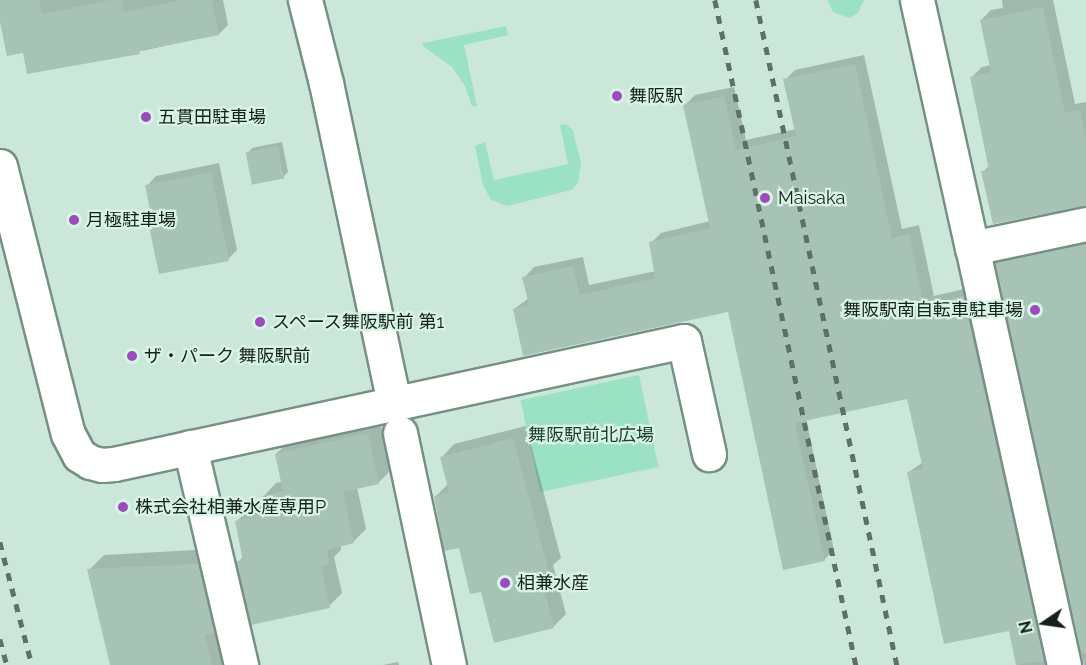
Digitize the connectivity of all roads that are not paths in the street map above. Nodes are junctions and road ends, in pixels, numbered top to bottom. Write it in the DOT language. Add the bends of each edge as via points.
graph roads {
  1 [pos="306,0"];
  2 [pos="917,0"];
  3 [pos="0,166"];
  4 [pos="1086,224"];
  5 [pos="972,248"];
  6 [pos="397,418"];
  7 [pos="190,447"];
  8 [pos="709,454"];
  9 [pos="241,665"];
  10 [pos="449,665"];
  11 [pos="1064,665"];
  1 -- 6 [label="street"];
  2 -- 5 [label="street"];
  3 -- 7 [label="street" via="74,447 90,462 102,465"];
  4 -- 5 [label="street"];
  5 -- 11 [label="street"];
  6 -- 7 [label="street"];
  6 -- 8 [label="street" via="684,341"];
  6 -- 10 [label="street"];
  7 -- 9 [label="street"];
}
